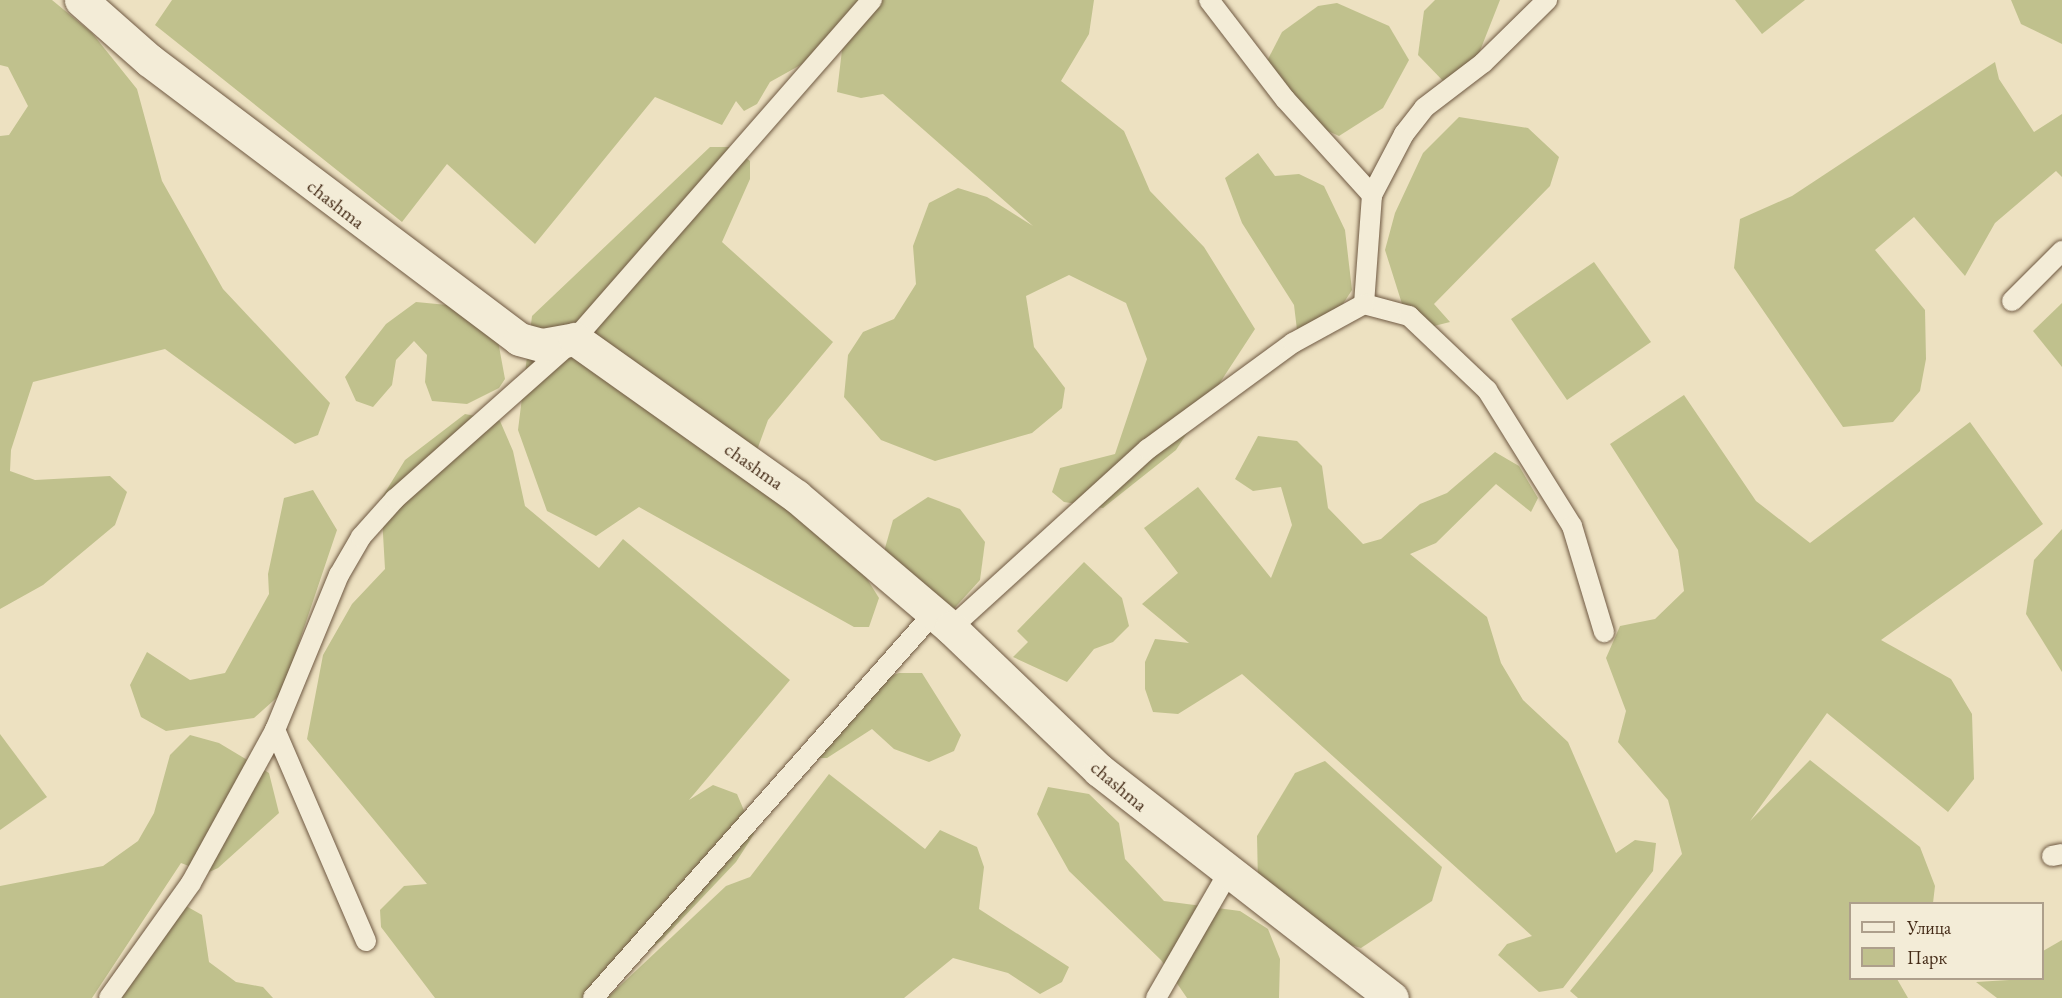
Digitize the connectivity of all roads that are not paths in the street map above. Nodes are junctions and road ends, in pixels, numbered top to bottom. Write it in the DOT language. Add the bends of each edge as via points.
graph roads {
  1 [pos="81,0"];
  2 [pos="872,0"];
  3 [pos="1209,0"];
  4 [pos="1547,0"];
  5 [pos="1372,195"];
  6 [pos="2062,251"];
  7 [pos="2012,301"];
  8 [pos="1364,304"];
  9 [pos="575,339"];
  10 [pos="942,621"];
  11 [pos="1604,632"];
  12 [pos="275,730"];
  13 [pos="1227,874"];
  14 [pos="366,941"];
  15 [pos="108,998"];
  16 [pos="593,998"];
  17 [pos="1156,998"];
  18 [pos="1392,998"];
  1 -- 9 [label="street, сhashma" via="158,67 519,339 542,345"];
  2 -- 9 [label="lane"];
  3 -- 5 [label="lane" via="1285,99"];
  4 -- 5 [label="lane" via="1483,63 1424,108 1404,134"];
  5 -- 8 [label="lane"];
  6 -- 7 [label="lane"];
  8 -- 10 [label="lane" via="1293,343 1148,449"];
  8 -- 11 [label="lane" via="1409,316 1487,390 1572,526"];
  9 -- 10 [label="street, сhashma" via="796,496"];
  9 -- 12 [label="lane" via="395,499 361,537 323,607"];
  10 -- 13 [label="street, сhashma" via="1099,770"];
  10 -- 16 [label="lane"];
  12 -- 14 [label="lane"];
  12 -- 15 [label="lane" via="191,883"];
  13 -- 17 [label="lane"];
  13 -- 18 [label="street, сhashma"];
}
